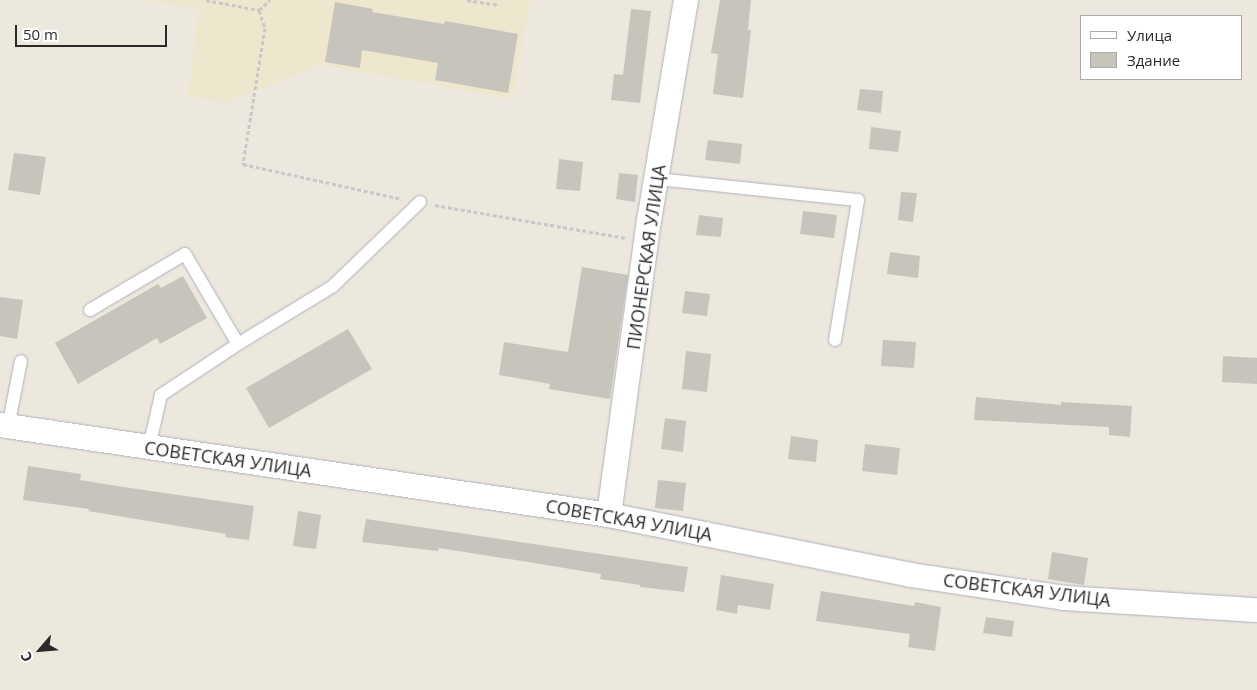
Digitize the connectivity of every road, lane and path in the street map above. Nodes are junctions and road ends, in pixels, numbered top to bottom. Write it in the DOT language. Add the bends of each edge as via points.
graph roads {
  1 [pos="206,0"];
  2 [pos="270,0"];
  3 [pos="467,0"];
  4 [pos="686,0"];
  5 [pos="499,5"];
  6 [pos="259,10"];
  7 [pos="657,179"];
  8 [pos="420,202"];
  9 [pos="647,242"];
  10 [pos="90,310"];
  11 [pos="835,340"];
  12 [pos="238,344"];
  13 [pos="21,360"];
  14 [pos="4,426"];
  15 [pos="150,447"];
  16 [pos="609,515"];
  17 [pos="1257,610"];
  1 -- 6 [label="path"];
  2 -- 6 [label="path"];
  3 -- 5 [label="path"];
  4 -- 7 [label="street, ПИОНЕРСКАЯ УЛИЦА"];
  6 -- 8 [label="path" via="265,28 243,164"];
  7 -- 9 [label="street, ПИОНЕРСКАЯ УЛИЦА"];
  7 -- 11 [label="lane" via="858,200"];
  8 -- 9 [label="path"];
  8 -- 12 [label="lane" via="333,286"];
  9 -- 16 [label="street, ПИОНЕРСКАЯ УЛИЦА"];
  10 -- 12 [label="lane" via="186,254"];
  12 -- 15 [label="lane" via="160,395"];
  13 -- 14 [label="lane"];
  14 -- 15 [label="street, СОВЕТСКАЯ УЛИЦА"];
  15 -- 16 [label="street, СОВЕТСКАЯ УЛИЦА"];
  16 -- 17 [label="street, СОВЕТСКАЯ УЛИЦА" via="911,575 1064,598"];
}
